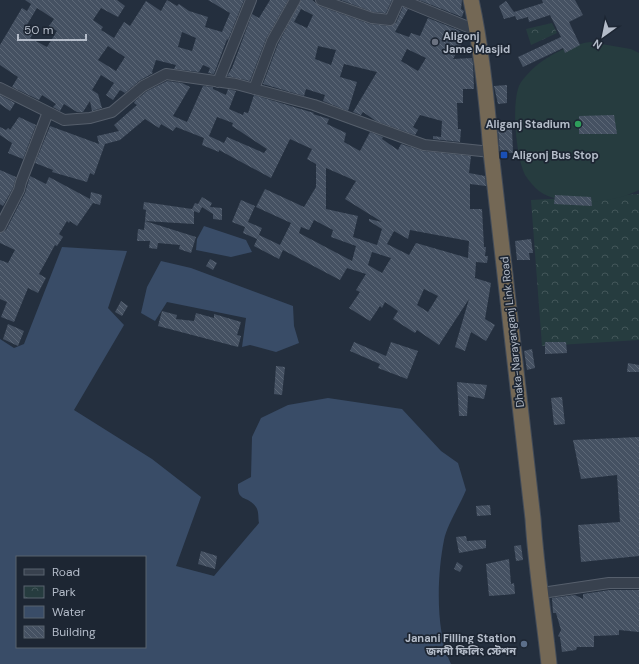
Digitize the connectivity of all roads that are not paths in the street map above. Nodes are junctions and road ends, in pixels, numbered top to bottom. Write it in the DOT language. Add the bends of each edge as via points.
graph roads {
  1 [pos="251,0"];
  2 [pos="295,0"];
  3 [pos="321,0"];
  4 [pos="401,0"];
  5 [pos="471,0"];
  6 [pos="478,31"];
  7 [pos="218,82"];
  8 [pos="0,88"];
  9 [pos="254,89"];
  10 [pos="48,112"];
  11 [pos="490,152"];
  12 [pos="0,226"];
  13 [pos="639,583"];
  14 [pos="542,593"];
  15 [pos="549,664"];
  1 -- 7 [label="street"];
  2 -- 9 [label="street" via="272,41"];
  3 -- 4 [label="street" via="372,18 390,20"];
  4 -- 6 [label="street"];
  5 -- 6 [label="highway, Dhaka-Narayanganj Link Road"];
  6 -- 11 [label="highway, Dhaka-Narayanganj Link Road"];
  7 -- 9 [label="street"];
  7 -- 10 [label="street" via="166,74 143,86 112,112 90,118 64,120"];
  8 -- 10 [label="street"];
  9 -- 11 [label="street" via="314,105 424,145"];
  10 -- 12 [label="street" via="20,190"];
  11 -- 14 [label="highway, Dhaka-Narayanganj Link Road" via="537,572"];
  13 -- 14 [label="street" via="609,583"];
  14 -- 15 [label="highway, Dhaka-Narayanganj Link Road"];
}
